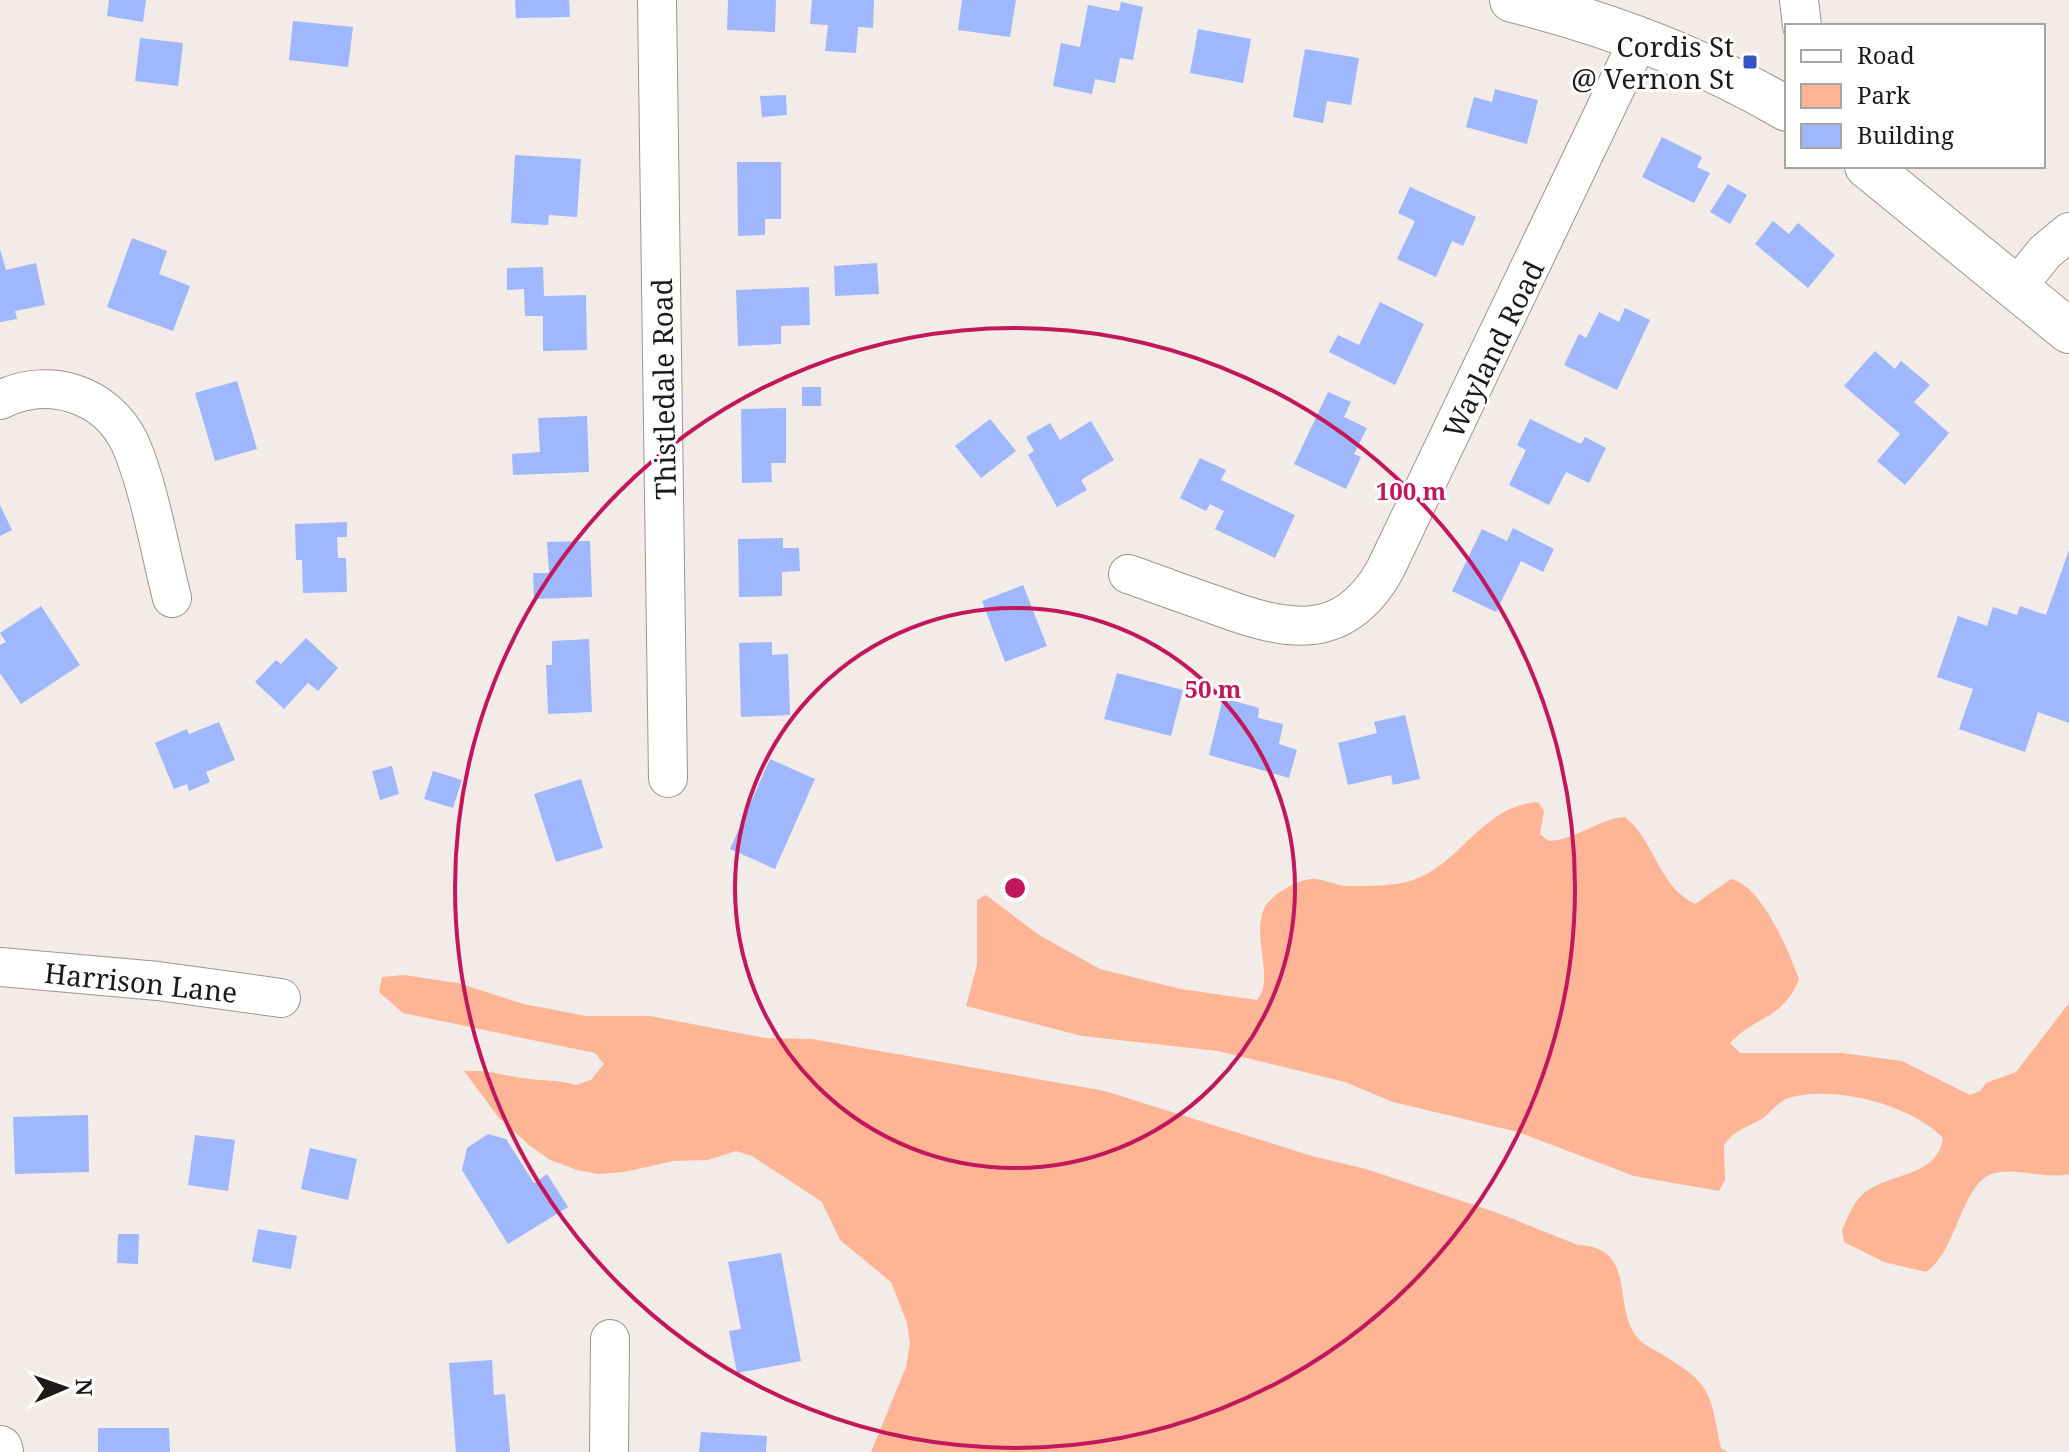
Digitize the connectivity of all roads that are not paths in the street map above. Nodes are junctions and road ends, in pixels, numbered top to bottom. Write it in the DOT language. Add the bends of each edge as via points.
graph roads {
  1 [pos="657,0"];
  2 [pos="1512,0"];
  3 [pos="1799,0"];
  4 [pos="1802,24"];
  5 [pos="1639,39"];
  6 [pos="1785,108"];
  7 [pos="1869,168"];
  8 [pos="2069,232"];
  9 [pos="2015,289"];
  10 [pos="2069,331"];
  11 [pos="0,400"];
  12 [pos="1128,574"];
  13 [pos="172,598"];
  14 [pos="668,778"];
  15 [pos="0,967"];
  16 [pos="281,998"];
  17 [pos="610,1339"];
  18 [pos="609,1452"];
  1 -- 14 [label="street, Thistledale Road"];
  2 -- 5 [label="main road"];
  3 -- 4 [label="street"];
  5 -- 6 [label="main road" via="1707,65"];
  5 -- 12 [label="street, Wayland Road" via="1385,570 1366,597 1325,623 1293,628"];
  7 -- 9 [label="main road"];
  8 -- 9 [label="street"];
  9 -- 10 [label="main road"];
  11 -- 13 [label="street" via="37,388 65,390 92,401 114,419 134,456"];
  15 -- 16 [label="street, Harrison Lane"];
  17 -- 18 [label="street"];
}
